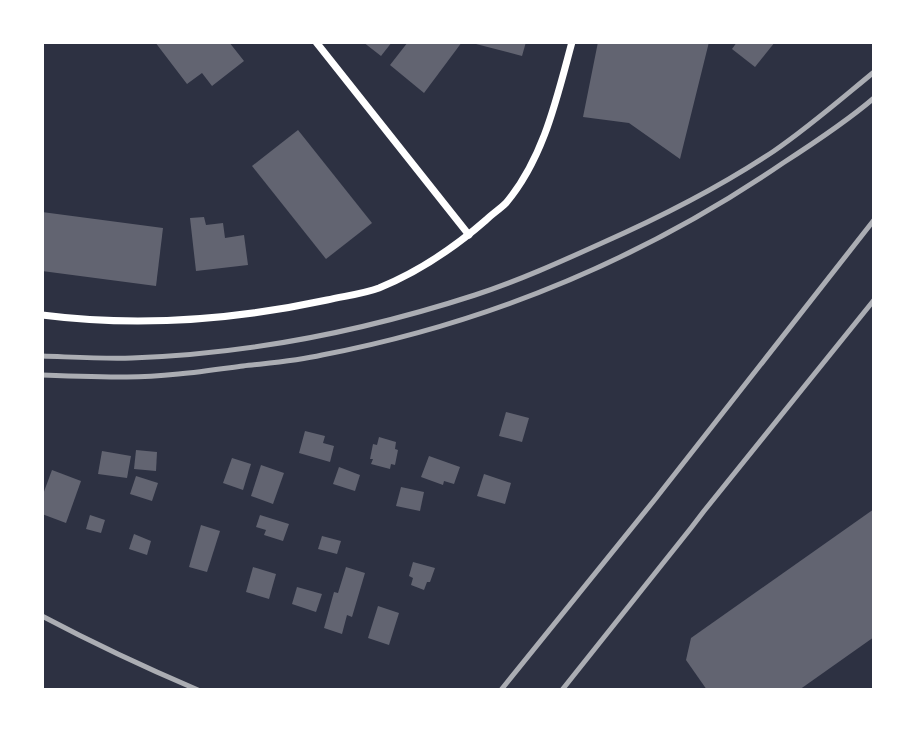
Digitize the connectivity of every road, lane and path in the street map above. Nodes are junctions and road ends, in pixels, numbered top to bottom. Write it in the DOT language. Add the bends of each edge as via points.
graph roads {
  1 [pos="316,42"];
  2 [pos="572,42"];
  3 [pos="468,235"];
  4 [pos="42,314"];
  1 -- 3 [label="street"];
  2 -- 3 [label="street" via="553,112 530,167 505,203"];
  3 -- 4 [label="street" via="424,266 377,289 298,306 225,317 145,321"];
}
